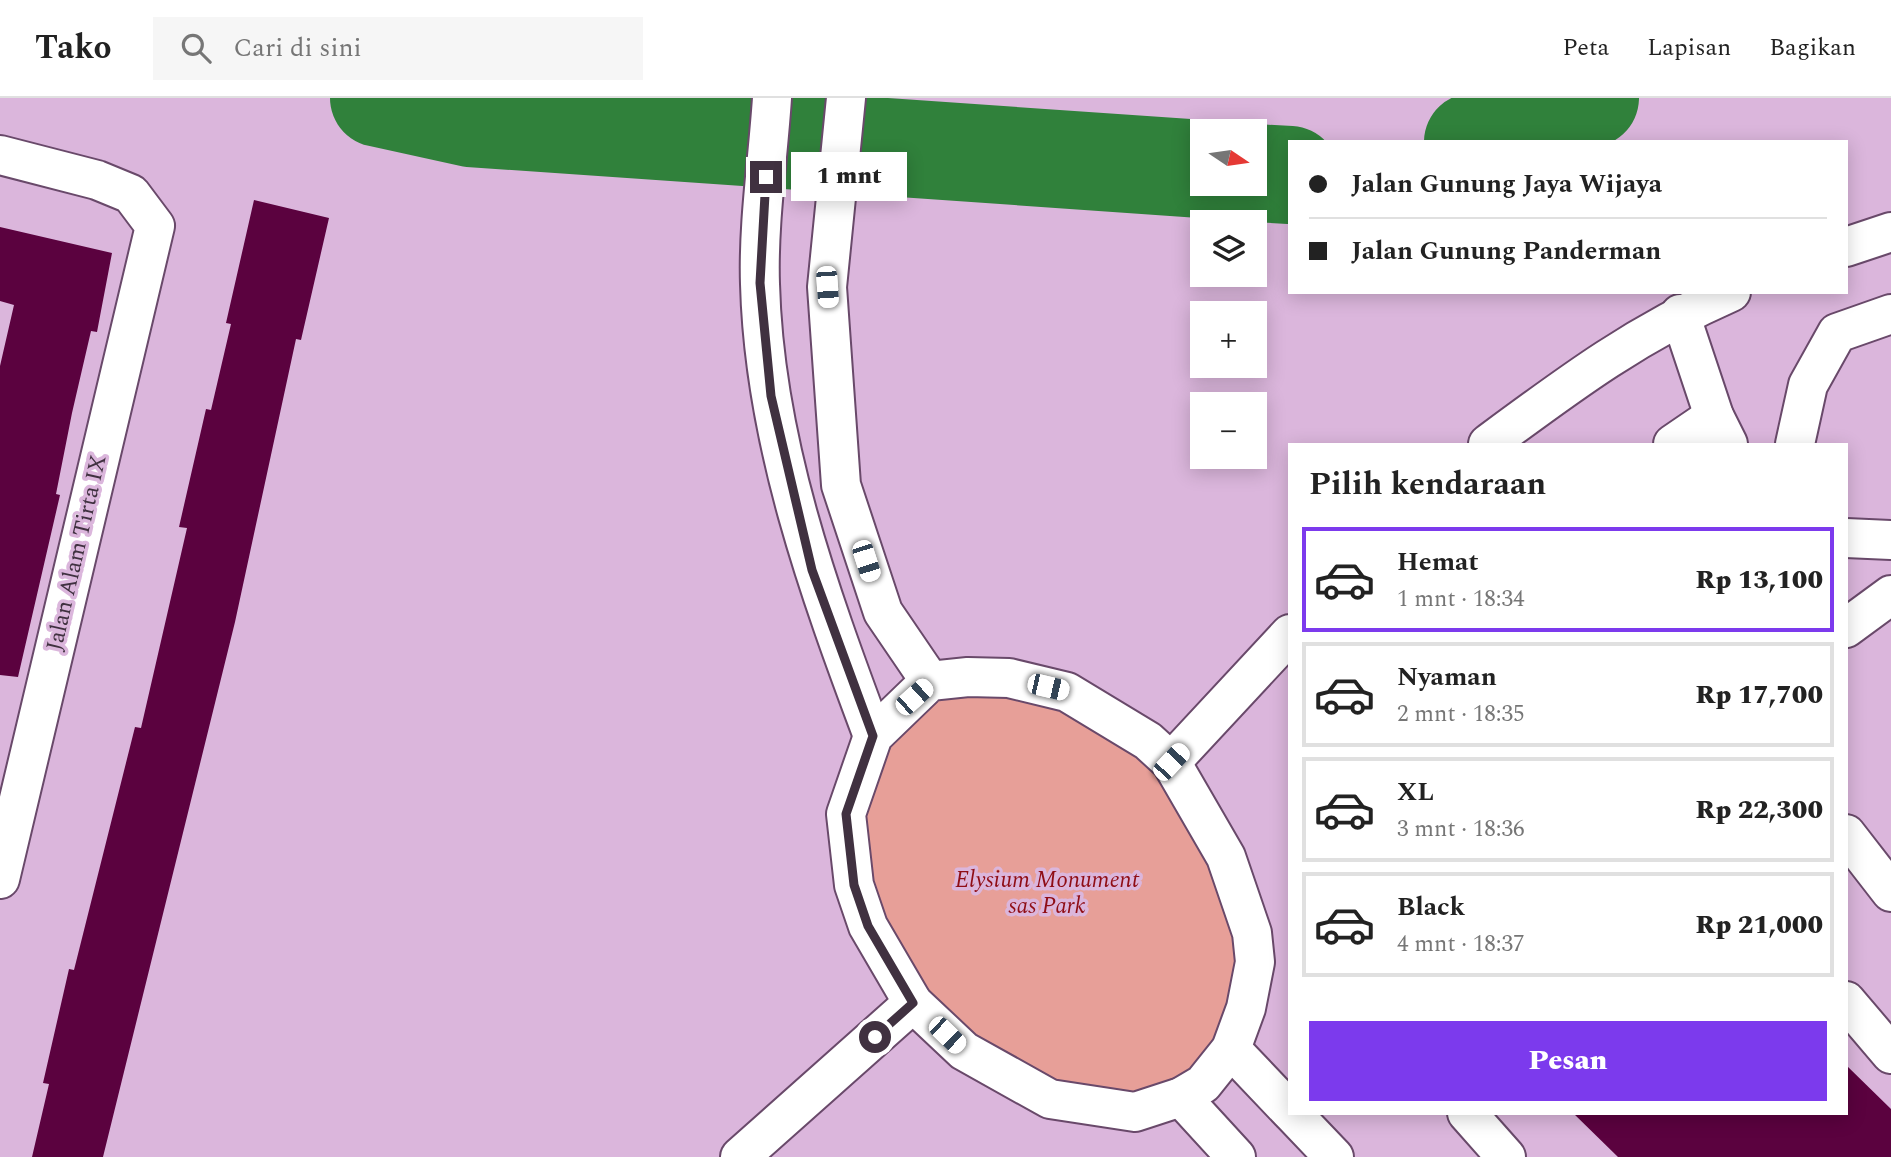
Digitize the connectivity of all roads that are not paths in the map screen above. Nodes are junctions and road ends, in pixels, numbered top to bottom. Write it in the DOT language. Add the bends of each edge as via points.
graph roads {
  1 [pos="772,98"];
  2 [pos="846,98"];
  3 [pos="0,155"];
  4 [pos="1891,232"];
  5 [pos="1848,246"];
  6 [pos="1726,294"];
  7 [pos="1680,314"];
  8 [pos="1891,314"];
  9 [pos="1721,430"];
  10 [pos="1489,443"];
  11 [pos="1676,443"];
  12 [pos="1795,443"];
  13 [pos="1848,538"];
  14 [pos="1891,540"];
  15 [pos="1891,595"];
  16 [pos="1848,627"];
  17 [pos="1288,636"];
  18 [pos="930,681"];
  19 [pos="873,736"];
  20 [pos="1171,762"];
  21 [pos="1848,837"];
  22 [pos="0,879"];
  23 [pos="1891,892"];
  24 [pos="913,1003"];
  25 [pos="1848,1003"];
  26 [pos="1231,1049"];
  27 [pos="1891,1054"];
  28 [pos="1181,1097"];
  29 [pos="1288,1109"];
  30 [pos="1294,1115"];
  31 [pos="1469,1115"];
  32 [pos="740,1157"];
  33 [pos="1236,1157"];
  34 [pos="1334,1157"];
  35 [pos="1506,1157"];
  1 -- 19 [label="street" via="760,283 771,396 812,570"];
  2 -- 18 [label="street" via="827,287 841,485 883,612"];
  3 -- 22 [label="street, Jalan Alam Tirta IX" via="97,180 131,194 155,226"];
  4 -- 5 [label="street"];
  6 -- 7 [label="street"];
  7 -- 9 [label="street"];
  7 -- 10 [label="street" via="1591,367"];
  8 -- 12 [label="street" via="1837,333 1808,385"];
  9 -- 11 [label="street"];
  13 -- 14 [label="street"];
  15 -- 16 [label="street"];
  17 -- 20 [label="street"];
  18 -- 19 [label="street"];
  18 -- 20 [label="street" via="1009,678 1067,692 1148,741"];
  19 -- 24 [label="street" via="846,814 854,885 868,926"];
  20 -- 26 [label="street" via="1226,857 1252,933 1255,962 1246,1008"];
  21 -- 23 [label="street"];
  24 -- 28 [label="street" via="964,1051 1050,1099 1135,1112"];
  24 -- 32 [label="street"];
  25 -- 27 [label="street"];
  26 -- 28 [label="street" via="1203,1084"];
  26 -- 29 [label="street"];
  28 -- 33 [label="street"];
  30 -- 34 [label="street"];
  31 -- 35 [label="street"];
}
